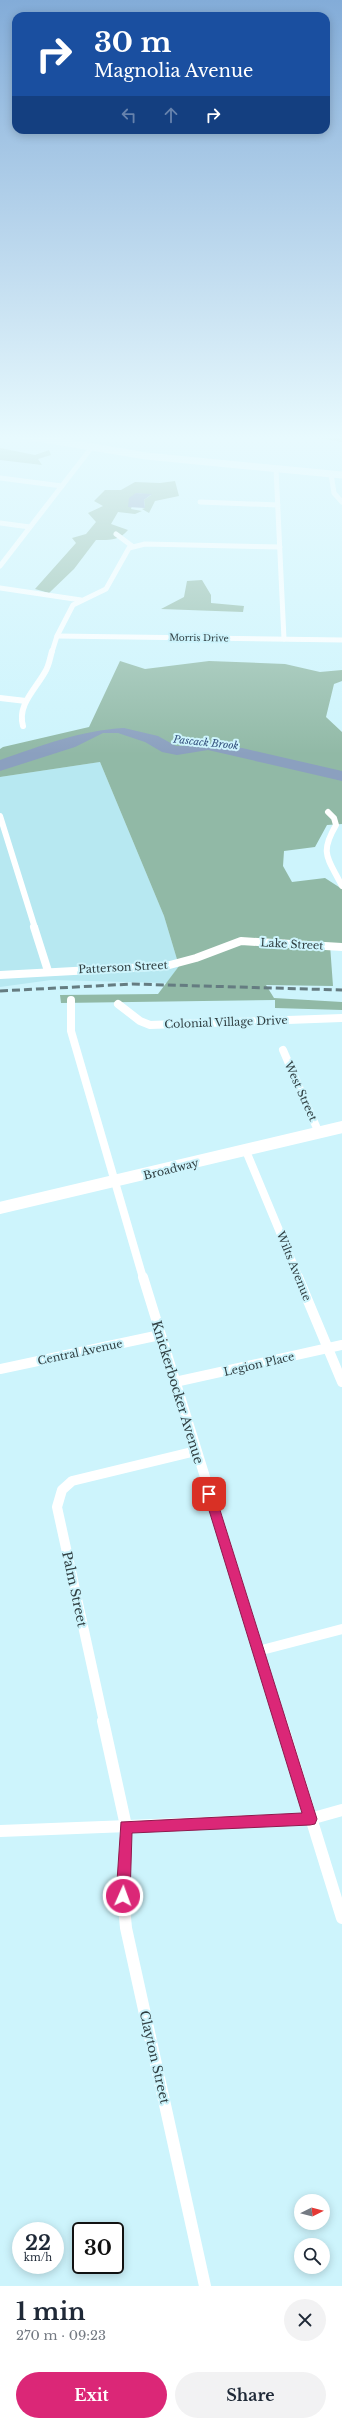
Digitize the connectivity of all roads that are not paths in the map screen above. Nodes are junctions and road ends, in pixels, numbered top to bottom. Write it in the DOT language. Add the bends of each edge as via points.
graph roads {
  1 [pos="19,541"];
  2 [pos="125,541"];
  3 [pos="280,541"];
  4 [pos="132,546"];
  5 [pos="280,547"];
  6 [pos="1,564"];
  7 [pos="0,588"];
  8 [pos="81,600"];
  9 [pos="57,636"];
  10 [pos="284,639"];
  11 [pos="342,640"];
  12 [pos="0,698"];
  13 [pos="26,701"];
  14 [pos="23,726"];
  15 [pos="328,812"];
  16 [pos="0,816"];
  17 [pos="342,886"];
  18 [pos="241,941"];
  19 [pos="342,947"];
  20 [pos="48,971"];
  21 [pos="0,975"];
  22 [pos="71,1000"];
  23 [pos="118,1004"];
  24 [pos="342,1018"];
  25 [pos="282,1050"];
  26 [pos="342,1127"];
  27 [pos="319,1133"];
  28 [pos="246,1150"];
  29 [pos="114,1183"];
  30 [pos="0,1208"];
  31 [pos="160,1335"];
  32 [pos="342,1345"];
  33 [pos="328,1348"];
  34 [pos="0,1369"];
  35 [pos="175,1382"];
  36 [pos="342,1382"];
  37 [pos="196,1451"];
  38 [pos="342,1629"];
  39 [pos="258,1651"];
  40 [pos="342,1810"];
  41 [pos="310,1819"];
  42 [pos="126,1826"];
  43 [pos="0,1831"];
  44 [pos="342,1918"];
  45 [pos="205,2286"];
  1 -- 6 [label="street"];
  2 -- 4 [label="street"];
  3 -- 5 [label="street"];
  4 -- 5 [label="street" via="145,544"];
  4 -- 8 [label="street" via="127,550 106,589 97,596"];
  5 -- 10 [label="street"];
  7 -- 8 [label="street"];
  8 -- 9 [label="street" via="73,605"];
  9 -- 10 [label="street, Morris Drive"];
  9 -- 13 [label="street" via="46,671"];
  10 -- 11 [label="street, Morris Drive"];
  12 -- 13 [label="street"];
  13 -- 14 [label="street" via="20,715"];
  15 -- 17 [label="street" via="336,825 325,844 325,852"];
  16 -- 20 [label="street"];
  18 -- 19 [label="street, Lake Street"];
  18 -- 20 [label="street, Patterson Street" via="166,966"];
  20 -- 21 [label="street, Patterson Street"];
  22 -- 29 [label="street, Knickerbocker Avenue" via="72,1031"];
  23 -- 24 [label="street, Colonial Village Drive" via="127,1009 138,1022 150,1025"];
  25 -- 27 [label="street, West Street"];
  26 -- 27 [label="street, Broadway"];
  27 -- 28 [label="street, Broadway"];
  28 -- 29 [label="street, Broadway"];
  28 -- 33 [label="street, Wilts Avenue"];
  29 -- 30 [label="street, Broadway"];
  29 -- 31 [label="street, Knickerbocker Avenue"];
  31 -- 34 [label="street, Central Avenue"];
  31 -- 35 [label="street, Knickerbocker Avenue"];
  32 -- 33 [label="street, Legion Place"];
  33 -- 35 [label="street, Legion Place"];
  33 -- 36 [label="street, Wilts Avenue"];
  35 -- 37 [label="street, Knickerbocker Avenue"];
  37 -- 39 [label="street, Knickerbocker Avenue"];
  37 -- 42 [label="street, Palm Street" via="72,1481 62,1490 58,1499 57,1507"];
  38 -- 39 [label="street"];
  39 -- 41 [label="street, Knickerbocker Avenue"];
  40 -- 41 [label="street"];
  41 -- 42 [label="street"];
  41 -- 44 [label="street, Knickerbocker Avenue"];
  42 -- 43 [label="street"];
  42 -- 45 [label="street, Clayton Street" via="123,1896 126,1928"];
}
